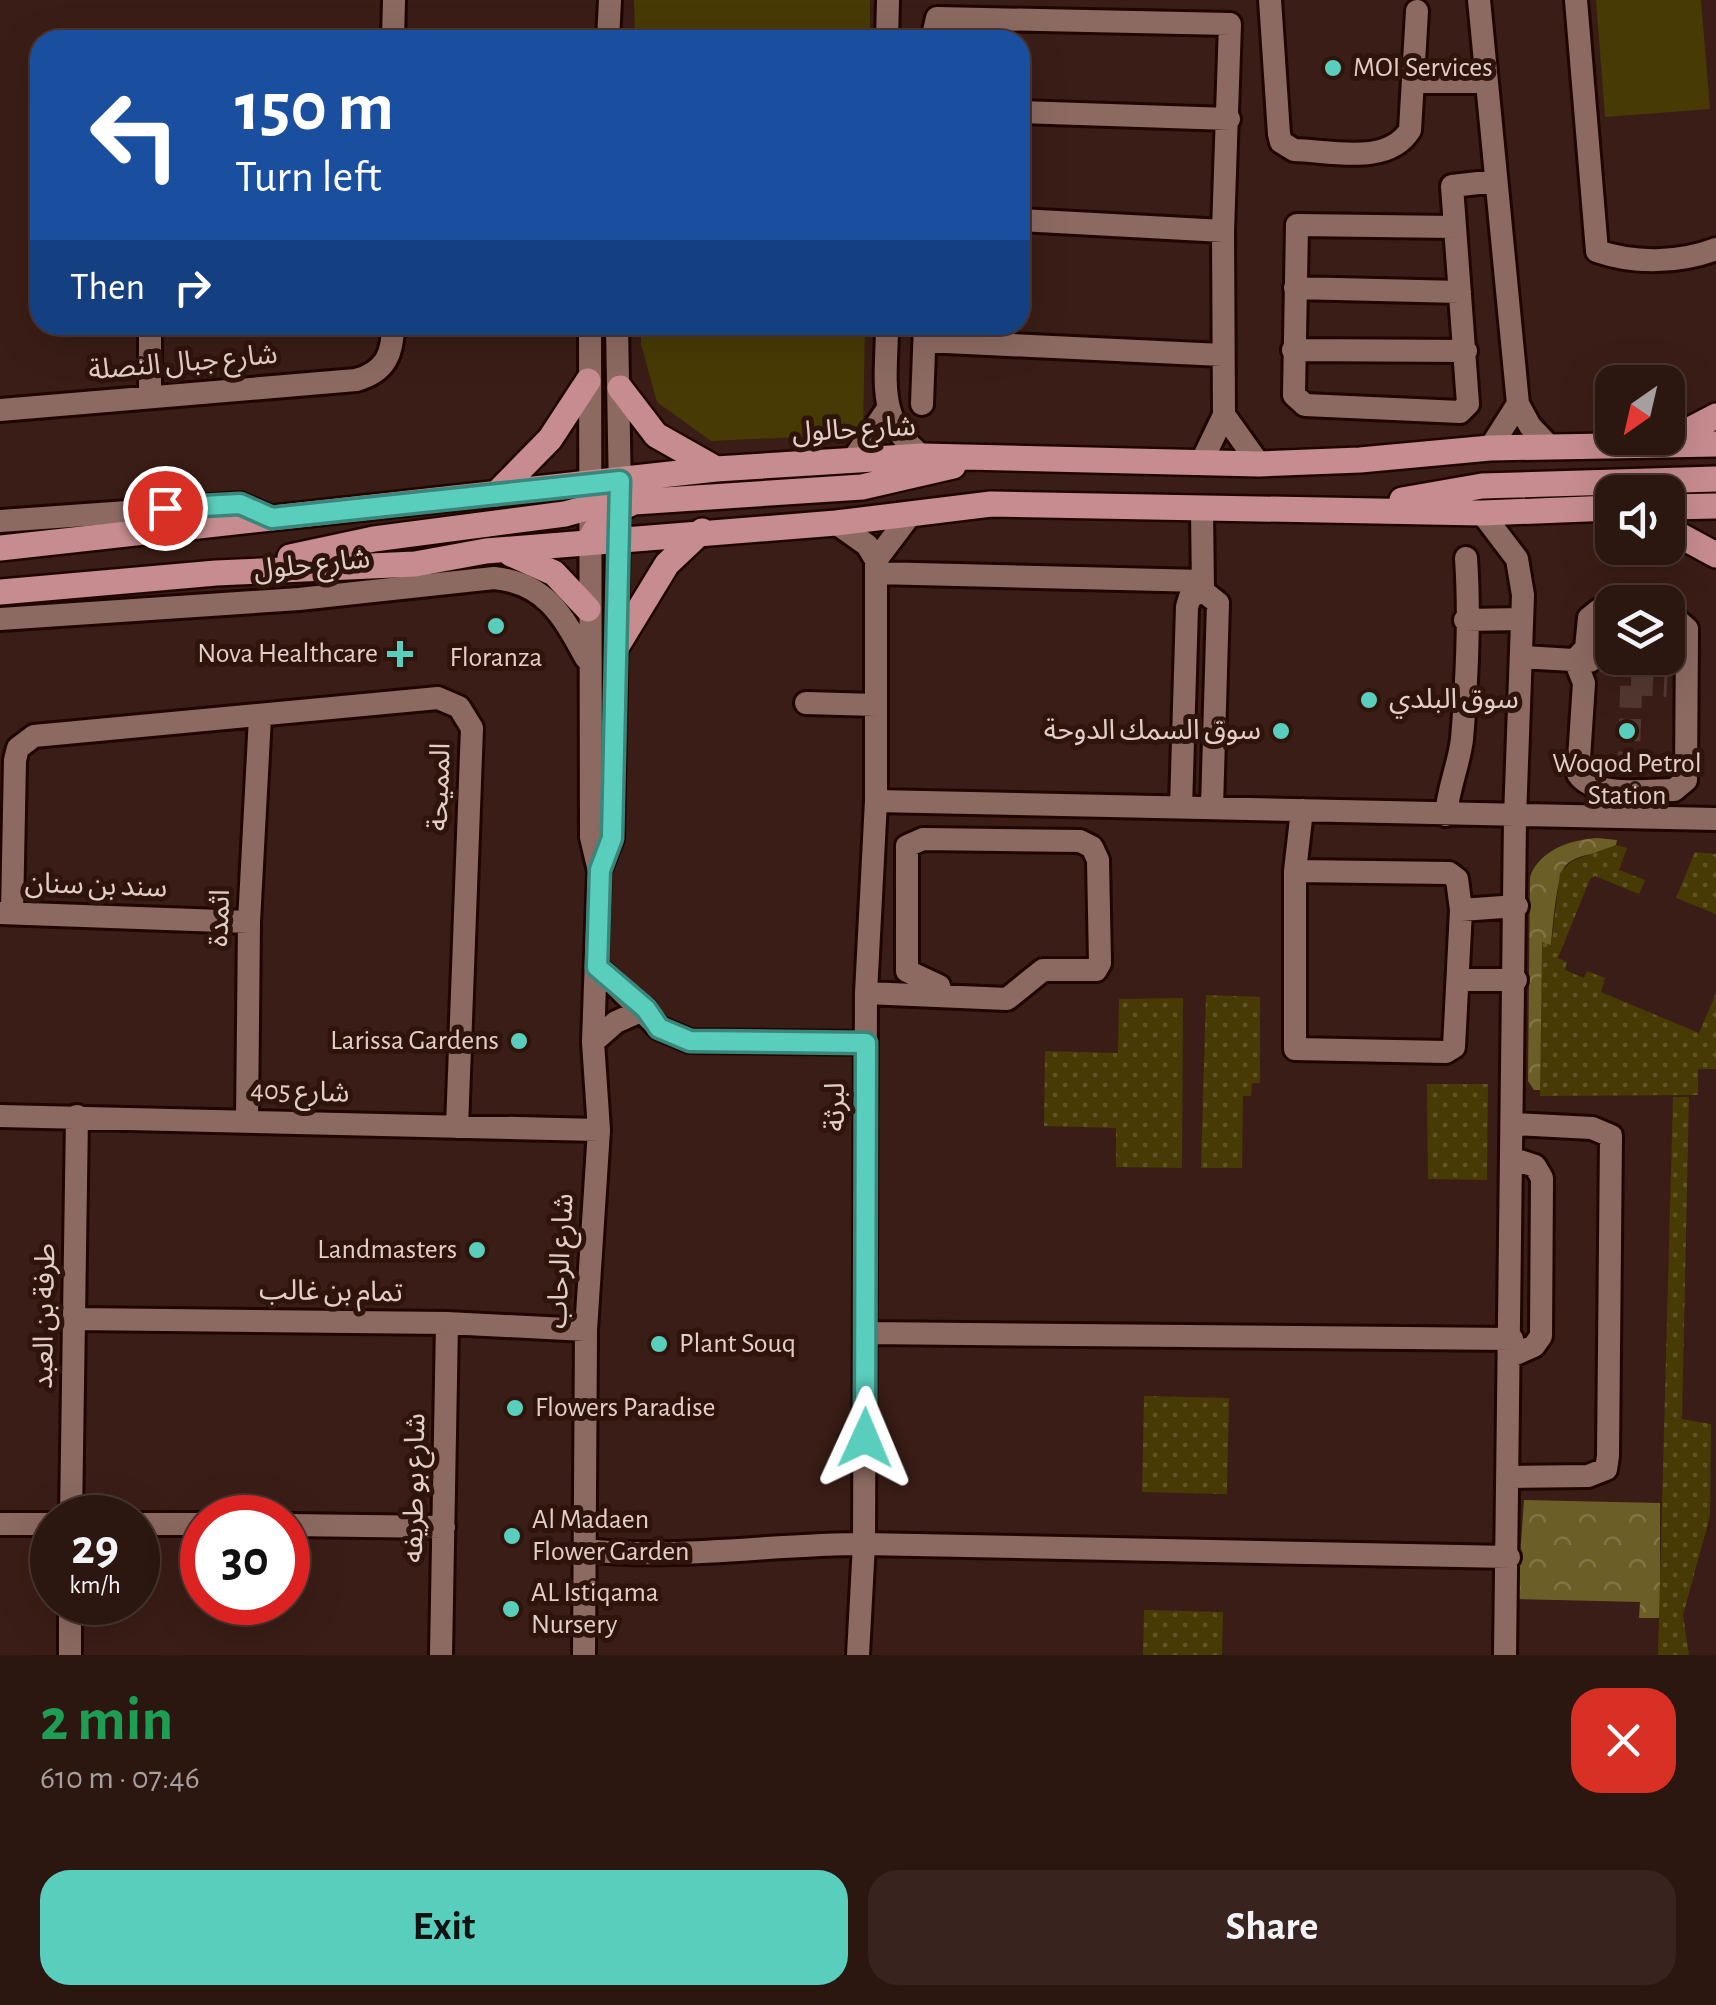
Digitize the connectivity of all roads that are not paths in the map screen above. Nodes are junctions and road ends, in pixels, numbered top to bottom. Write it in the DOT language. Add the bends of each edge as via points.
graph roads {
  1 [pos="394,0"];
  2 [pos="610,0"];
  3 [pos="888,0"];
  4 [pos="1270,0"];
  5 [pos="1479,0"];
  6 [pos="1576,0"];
  7 [pos="1417,11"];
  8 [pos="393,30"];
  9 [pos="608,30"];
  10 [pos="887,30"];
  11 [pos="934,30"];
  12 [pos="1413,82"];
  13 [pos="1487,82"];
  14 [pos="1030,112"];
  15 [pos="1229,119"];
  16 [pos="1496,181"];
  17 [pos="1498,211"];
  18 [pos="1454,220"];
  19 [pos="1030,221"];
  20 [pos="1222,231"];
  21 [pos="1716,249"];
  22 [pos="1294,288"];
  23 [pos="1460,292"];
  24 [pos="150,335"];
  25 [pos="392,335"];
  26 [pos="590,335"];
  27 [pos="617,335"];
  28 [pos="887,335"];
  29 [pos="925,335"];
  30 [pos="952,335"];
  31 [pos="1293,350"];
  32 [pos="1466,351"];
  33 [pos="1222,355"];
  34 [pos="588,381"];
  35 [pos="620,388"];
  36 [pos="150,395"];
  37 [pos="922,404"];
  38 [pos="1518,404"];
  39 [pos="0,410"];
  40 [pos="887,410"];
  41 [pos="1224,415"];
  42 [pos="1716,416"];
  43 [pos="1685,432"];
  44 [pos="1716,444"];
  45 [pos="1685,445"];
  46 [pos="1549,446"];
  47 [pos="1595,446"];
  48 [pos="1490,448"];
  49 [pos="922,456"];
  50 [pos="993,457"];
  51 [pos="852,461"];
  52 [pos="1201,463"];
  53 [pos="1259,464"];
  54 [pos="716,468"];
  55 [pos="1716,479"];
  56 [pos="620,493"];
  57 [pos="496,494"];
  58 [pos="590,496"];
  59 [pos="1716,506"];
  60 [pos="1685,507"];
  61 [pos="1595,509"];
  62 [pos="1202,510"];
  63 [pos="1342,510"];
  64 [pos="1482,513"];
  65 [pos="910,515"];
  66 [pos="272,518"];
  67 [pos="0,521"];
  68 [pos="836,524"];
  69 [pos="703,530"];
  70 [pos="1685,538"];
  71 [pos="617,539"];
  72 [pos="589,541"];
  73 [pos="0,548"];
  74 [pos="486,550"];
  75 [pos="1716,555"];
  76 [pos="1466,558"];
  77 [pos="415,564"];
  78 [pos="876,566"];
  79 [pos="216,573"];
  80 [pos="390,586"];
  81 [pos="1203,586"];
  82 [pos="0,592"];
  83 [pos="588,609"];
  84 [pos="1595,613"];
  85 [pos="0,618"];
  86 [pos="1522,619"];
  87 [pos="1464,620"];
  88 [pos="617,646"];
  89 [pos="1522,657"];
  90 [pos="1582,660"];
  91 [pos="590,664"];
  92 [pos="1679,675"];
  93 [pos="806,703"];
  94 [pos="876,705"];
  95 [pos="260,717"];
  96 [pos="1629,784"];
  97 [pos="876,801"];
  98 [pos="1182,807"];
  99 [pos="1212,808"];
  100 [pos="1302,810"];
  101 [pos="1446,815"];
  102 [pos="1515,818"];
  103 [pos="1630,818"];
  104 [pos="1716,819"];
  105 [pos="600,870"];
  106 [pos="1296,871"];
  107 [pos="1517,906"];
  108 [pos="1461,910"];
  109 [pos="6,913"];
  110 [pos="249,922"];
  111 [pos="597,967"];
  112 [pos="1460,980"];
  113 [pos="1516,980"];
  114 [pos="866,993"];
  115 [pos="942,996"];
  116 [pos="646,1009"];
  117 [pos="593,1042"];
  118 [pos="866,1043"];
  119 [pos="0,1116"];
  120 [pos="78,1116"];
  121 [pos="247,1121"];
  122 [pos="1514,1124"];
  123 [pos="457,1127"];
  124 [pos="598,1130"];
  125 [pos="76,1319"];
  126 [pos="448,1323"];
  127 [pos="586,1330"];
  128 [pos="866,1333"];
  129 [pos="1512,1348"];
  130 [pos="1510,1477"];
  131 [pos="72,1495"];
  132 [pos="0,1524"];
  133 [pos="30,1524"];
  134 [pos="310,1526"];
  135 [pos="444,1527"];
  136 [pos="864,1544"];
  137 [pos="586,1550"];
  138 [pos="1508,1557"];
  139 [pos="70,1625"];
  140 [pos="70,1655"];
  141 [pos="441,1655"];
  142 [pos="584,1655"];
  143 [pos="858,1655"];
  144 [pos="1504,1655"];
  1 -- 8 [label="street"];
  2 -- 9 [label="street"];
  3 -- 10 [label="street"];
  4 -- 12 [label="street" via="1278,134 1286,146 1385,153 1410,130"];
  5 -- 13 [label="street"];
  6 -- 21 [label="street" via="1597,251 1632,260"];
  7 -- 12 [label="street"];
  11 -- 15 [label="street" via="937,18 1230,24"];
  12 -- 13 [label="street"];
  13 -- 16 [label="street"];
  14 -- 15 [label="street"];
  15 -- 20 [label="street"];
  16 -- 17 [label="street"];
  16 -- 18 [label="street" via="1452,186"];
  17 -- 18 [label="street"];
  17 -- 38 [label="street"];
  18 -- 22 [label="street" via="1297,225"];
  18 -- 23 [label="street"];
  19 -- 20 [label="street"];
  20 -- 33 [label="street"];
  22 -- 23 [label="street"];
  22 -- 31 [label="street"];
  23 -- 32 [label="street"];
  24 -- 36 [label="street"];
  25 -- 36 [label="street, شارع جبال النصلة" via="389,358 370,376"];
  26 -- 34 [label="street, شارع الرحاب"];
  27 -- 35 [label="street, شارع الرحاب"];
  28 -- 40 [label="street"];
  29 -- 37 [label="street"];
  30 -- 33 [label="street"];
  31 -- 32 [label="street"];
  31 -- 32 [label="street" via="1294,395 1305,405 1460,412 1468,404"];
  33 -- 41 [label="street"];
  34 -- 57 [label="main road" via="550,439"];
  34 -- 58 [label="street, شارع الرحاب"];
  35 -- 54 [label="main road" via="656,435"];
  35 -- 56 [label="street, شارع الرحاب"];
  36 -- 39 [label="street, شارع جبال النصلة"];
  38 -- 46 [label="street"];
  38 -- 48 [label="street"];
  40 -- 49 [label="street"];
  40 -- 51 [label="street"];
  41 -- 52 [label="street"];
  41 -- 53 [label="street"];
  42 -- 43 [label="main road"];
  44 -- 45 [label="main road, شارع حالول"];
  46 -- 47 [label="main road, شارع حالول"];
  46 -- 48 [label="main road, شارع حالول"];
  48 -- 53 [label="main road, شارع حالول"];
  49 -- 50 [label="main road, شارع حالول"];
  49 -- 51 [label="main road, شارع حالول"];
  50 -- 52 [label="main road, شارع حالول"];
  50 -- 56 [label="main road" via="862,487"];
  51 -- 54 [label="main road, شارع حالول"];
  52 -- 53 [label="main road, شارع حالول"];
  54 -- 56 [label="main road, شارع حالول"];
  55 -- 63 [label="main road" via="1482,486"];
  56 -- 58 [label="main road, شارع حالول"];
  56 -- 71 [label="street, شارع الرحاب"];
  56 -- 72 [label="main road"];
  57 -- 58 [label="main road, شارع حالول"];
  57 -- 66 [label="main road, شارع حالول"];
  58 -- 72 [label="street, شارع الرحاب"];
  58 -- 79 [label="main road" via="564,514 374,539"];
  59 -- 60 [label="main road"];
  61 -- 64 [label="main road"];
  62 -- 63 [label="main road"];
  62 -- 65 [label="main road" via="991,504"];
  62 -- 81 [label="street"];
  63 -- 64 [label="main road"];
  64 -- 86 [label="street" via="1517,559"];
  65 -- 68 [label="main road"];
  65 -- 78 [label="street"];
  66 -- 67 [label="street, شارع حلول" via="240,504"];
  66 -- 73 [label="main road, شارع حالول"];
  68 -- 69 [label="main road"];
  68 -- 78 [label="street" via="867,546"];
  69 -- 71 [label="main road"];
  69 -- 88 [label="main road" via="668,564"];
  70 -- 75 [label="main road"];
  71 -- 72 [label="main road"];
  71 -- 88 [label="street, شارع الرحاب"];
  72 -- 74 [label="main road"];
  72 -- 83 [label="street, شارع الرحاب"];
  74 -- 77 [label="main road"];
  74 -- 83 [label="main road" via="539,563"];
  76 -- 87 [label="street"];
  77 -- 79 [label="main road"];
  77 -- 80 [label="main road"];
  78 -- 81 [label="street"];
  78 -- 94 [label="street, لبرثة"];
  79 -- 82 [label="main road"];
  80 -- 85 [label="street, شارع حلول" via="298,599"];
  80 -- 91 [label="street, شارع حلول" via="516,580 551,600"];
  81 -- 98 [label="street" via="1187,607"];
  81 -- 99 [label="street" via="1218,604"];
  83 -- 91 [label="street, شارع الرحاب"];
  84 -- 90 [label="street"];
  86 -- 87 [label="street"];
  86 -- 89 [label="street"];
  87 -- 101 [label="street" via="1462,741"];
  88 -- 105 [label="street, شارع الرحاب" via="612,838"];
  89 -- 90 [label="street"];
  89 -- 102 [label="street"];
  90 -- 96 [label="street" via="1578,774 1593,787"];
  91 -- 105 [label="street, شارع الرحاب" via="591,838"];
  92 -- 96 [label="street" via="1684,786"];
  93 -- 94 [label="street"];
  94 -- 97 [label="street, لبرثة"];
  95 -- 109 [label="street, المميحة" via="62,730 26,740 14,773"];
  95 -- 110 [label="street, اثمدة"];
  95 -- 123 [label="street, المميحة" via="438,698 460,707 468,720"];
  96 -- 103 [label="street"];
  97 -- 98 [label="street"];
  97 -- 114 [label="street, لبرثة"];
  98 -- 99 [label="street"];
  99 -- 100 [label="street"];
  100 -- 101 [label="street"];
  100 -- 106 [label="street"];
  101 -- 102 [label="street"];
  102 -- 103 [label="street"];
  102 -- 107 [label="street"];
  103 -- 104 [label="street"];
  105 -- 111 [label="street, شارع الرحاب"];
  106 -- 108 [label="street" via="1449,873 1461,888"];
  106 -- 112 [label="street" via="1295,1049 1446,1052 1457,1038"];
  107 -- 108 [label="street"];
  107 -- 113 [label="street"];
  108 -- 112 [label="street"];
  109 -- 110 [label="street, سند بن سنان"];
  110 -- 121 [label="street, اثمدة"];
  111 -- 116 [label="street"];
  111 -- 117 [label="street, شارع الرحاب"];
  112 -- 113 [label="street"];
  113 -- 122 [label="street"];
  114 -- 115 [label="street"];
  114 -- 118 [label="street, لبرثة"];
  115 -- 115 [label="street" via="1011,998 1043,970 1096,970 1098,860 1092,847 1080,841 941,839 907,846 907,972 939,986"];
  116 -- 117 [label="street"];
  116 -- 118 [label="street" via="672,1036 690,1041"];
  117 -- 124 [label="street, شارع الرحاب"];
  118 -- 128 [label="street, لبرثة"];
  119 -- 120 [label="street, شارع 405"];
  120 -- 121 [label="street, شارع 405"];
  120 -- 125 [label="street, طرفة بن العبد"];
  121 -- 123 [label="street, شارع 405"];
  122 -- 129 [label="street"];
  122 -- 130 [label="street" via="1592,1128 1610,1136 1608,1456 1599,1473"];
  123 -- 124 [label="street, شارع 405"];
  124 -- 127 [label="street, شارع الرحاب"];
  125 -- 126 [label="street, تمام بن غالب"];
  125 -- 131 [label="street, طرفة بن العبد"];
  126 -- 127 [label="street, تمام بن غالب"];
  126 -- 135 [label="street, شارع بو طريفه"];
  127 -- 137 [label="street, شارع الرحاب"];
  128 -- 129 [label="street"];
  128 -- 136 [label="street, لبرثة"];
  129 -- 130 [label="street"];
  130 -- 138 [label="street"];
  132 -- 133 [label="street"];
  134 -- 135 [label="street"];
  135 -- 141 [label="street, شارع بو طريفه"];
  136 -- 137 [label="street" via="686,1555"];
  136 -- 138 [label="street"];
  136 -- 143 [label="street, لبرثة"];
  137 -- 142 [label="street, شارع الرحاب"];
  138 -- 144 [label="street"];
  139 -- 140 [label="street"];
}
